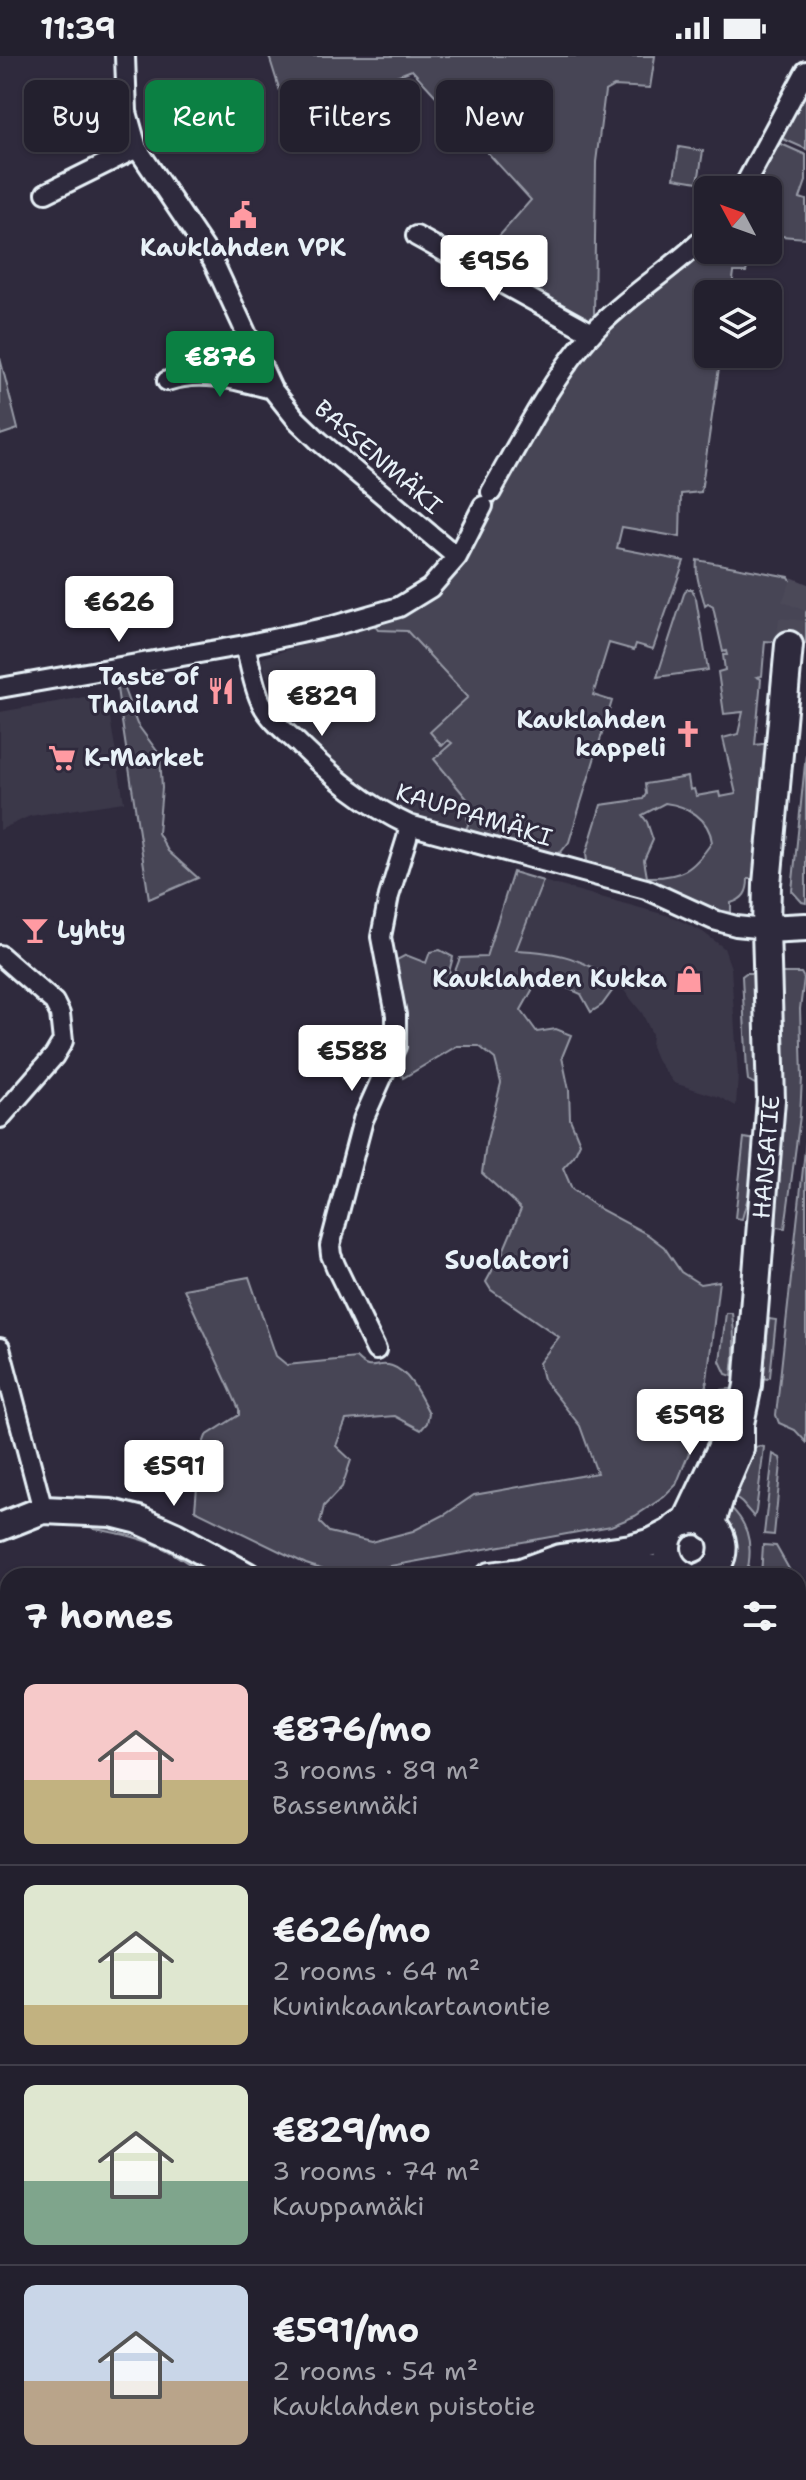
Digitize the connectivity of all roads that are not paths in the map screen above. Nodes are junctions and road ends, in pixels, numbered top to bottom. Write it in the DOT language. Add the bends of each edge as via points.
graph roads {
  1 [pos="125,56"];
  2 [pos="806,71"];
  3 [pos="137,148"];
  4 [pos="750,176"];
  5 [pos="46,193"];
  6 [pos="416,236"];
  7 [pos="694,248"];
  8 [pos="592,333"];
  9 [pos="167,381"];
  10 [pos="272,389"];
  11 [pos="457,557"];
  12 [pos="245,645"];
  13 [pos="789,645"];
  14 [pos="0,688"];
  15 [pos="409,825"];
  16 [pos="806,927"];
  17 [pos="766,929"];
  18 [pos="0,955"];
  19 [pos="0,1118"];
  20 [pos="376,1350"];
  21 [pos="1,1354"];
  22 [pos="43,1510"];
  23 [pos="690,1526"];
  24 [pos="0,1527"];
  25 [pos="233,1568"];
  26 [pos="532,1568"];
  27 [pos="686,1568"];
  28 [pos="705,1568"];
  1 -- 3 [label="street, BASSENMÄKI" via="127,112"];
  2 -- 4 [label="street"];
  3 -- 5 [label="street"];
  3 -- 10 [label="street, BASSENMÄKI" via="213,261"];
  6 -- 8 [label="street"];
  7 -- 8 [label="street"];
  8 -- 11 [label="street" via="526,430"];
  9 -- 10 [label="street" via="201,374"];
  10 -- 11 [label="street, BASSENMÄKI" via="319,441"];
  11 -- 12 [label="street" via="430,588 399,607"];
  12 -- 14 [label="street"];
  12 -- 15 [label="street, KAUPPAMÄKI" via="263,707 281,728 355,795"];
  13 -- 17 [label="street, HANSATIE"];
  15 -- 17 [label="street, KAUPPAMÄKI" via="646,889 714,920"];
  15 -- 20 [label="street" via="381,937 396,1015 396,1046 363,1120 330,1246"];
  16 -- 17 [label="street"];
  17 -- 23 [label="street, HANSATIE" via="771,1100 748,1385 740,1424 724,1442"];
  18 -- 19 [label="street" via="54,1002 63,1041"];
  21 -- 22 [label="street"];
  22 -- 24 [label="street"];
  22 -- 25 [label="street" via="139,1520"];
  23 -- 26 [label="street" via="631,1548 560,1558"];
  23 -- 27 [label="street" via="668,1539 666,1552"];
  23 -- 28 [label="street" via="720,1535 721,1559"];
}
